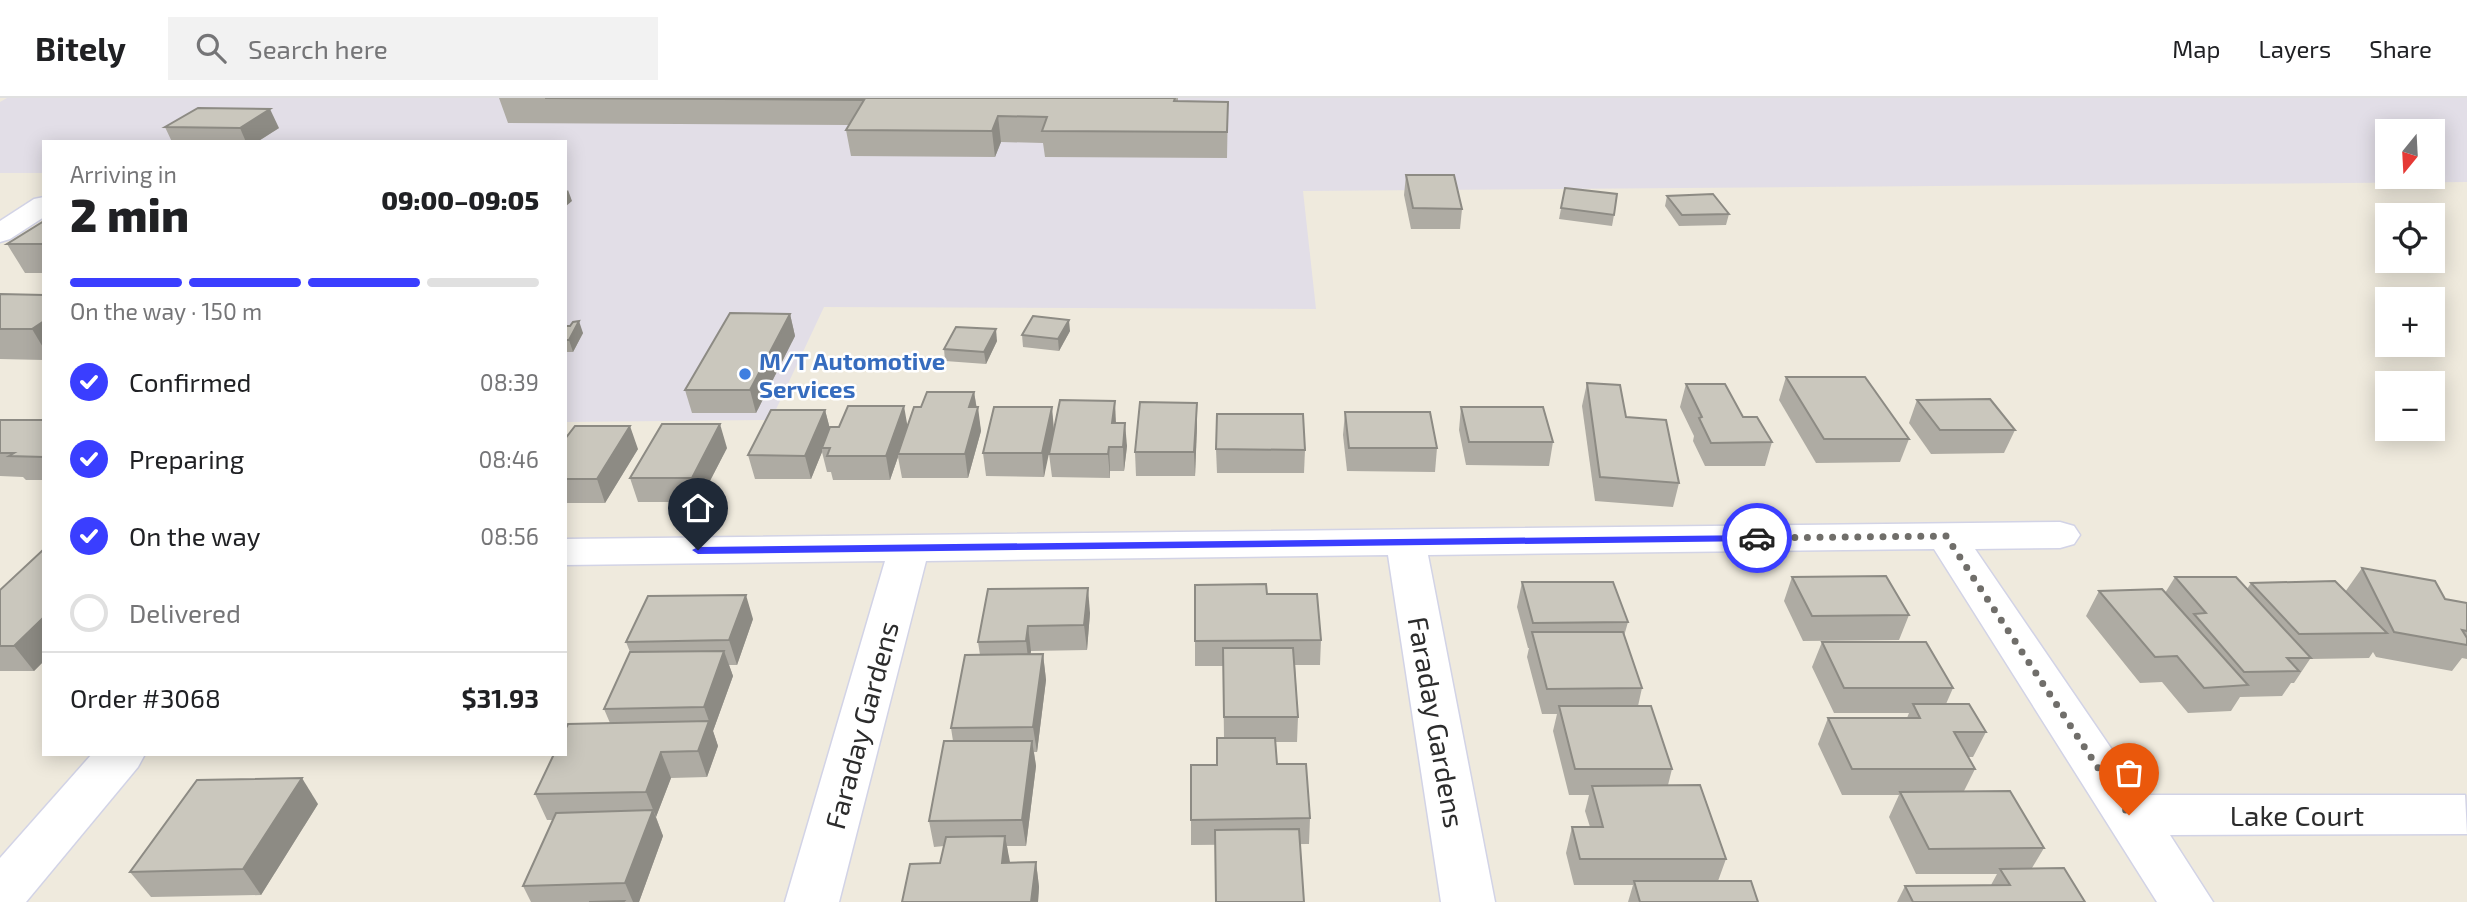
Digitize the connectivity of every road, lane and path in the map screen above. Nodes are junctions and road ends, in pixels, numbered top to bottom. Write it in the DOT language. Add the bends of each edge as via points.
graph roads {
  1 [pos="42,206"];
  2 [pos="0,233"];
  3 [pos="2060,534"];
  4 [pos="1946,536"];
  5 [pos="1406,543"];
  6 [pos="909,548"];
  7 [pos="567,552"];
  8 [pos="119,756"];
  9 [pos="2465,814"];
  10 [pos="2129,815"];
  11 [pos="0,895"];
  12 [pos="812,902"];
  13 [pos="1468,902"];
  14 [pos="2186,902"];
  1 -- 2 [label="street"];
  3 -- 4 [label="street"];
  4 -- 5 [label="street"];
  4 -- 10 [label="street"];
  5 -- 6 [label="street"];
  5 -- 13 [label="street, Faraday Gardens"];
  6 -- 7 [label="street"];
  6 -- 12 [label="street, Faraday Gardens"];
  8 -- 11 [label="street"];
  9 -- 10 [label="street, Lake Court"];
  10 -- 14 [label="street"];
}
